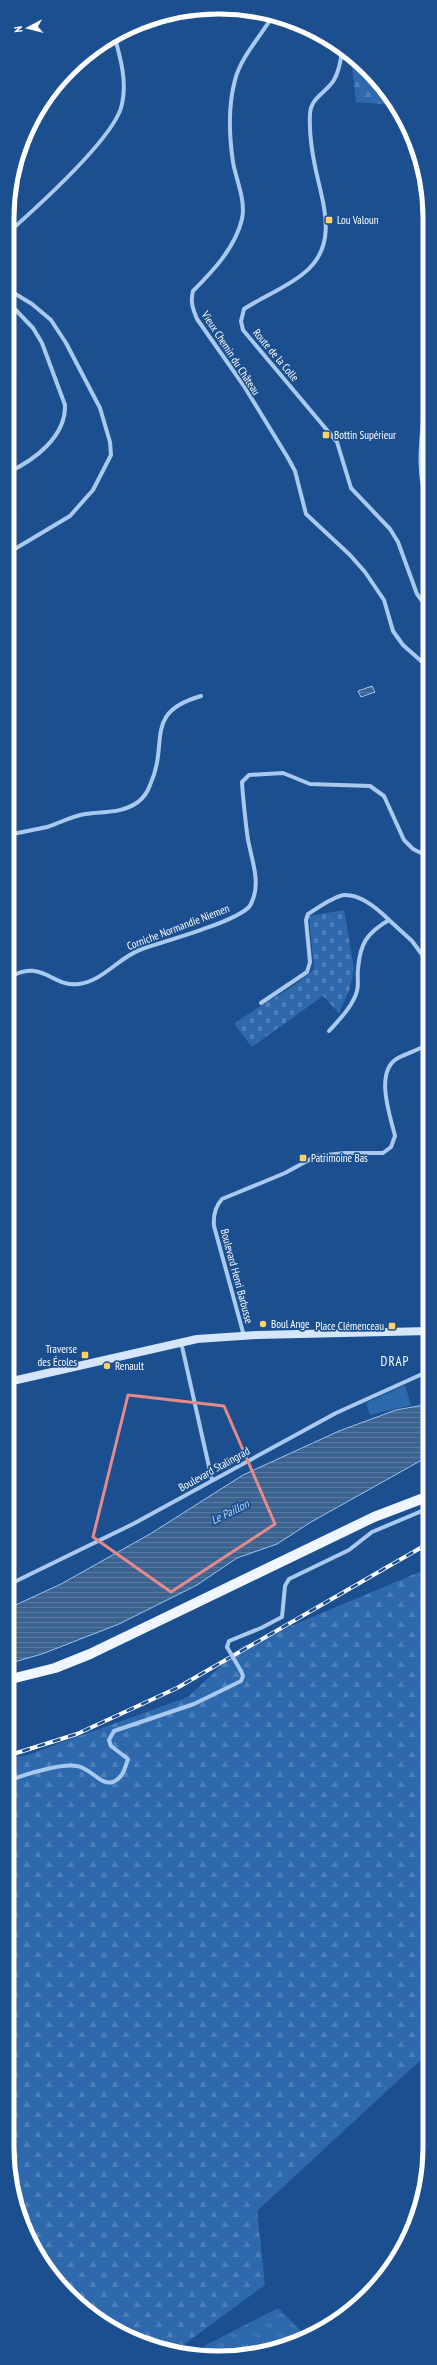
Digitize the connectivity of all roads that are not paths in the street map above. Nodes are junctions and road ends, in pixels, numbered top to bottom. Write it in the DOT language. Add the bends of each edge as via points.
graph roads {
  1 [pos="270,21"];
  2 [pos="116,41"];
  3 [pos="341,54"];
  4 [pos="14,228"];
  5 [pos="14,293"];
  6 [pos="14,308"];
  7 [pos="423,423"];
  8 [pos="14,469"];
  9 [pos="423,489"];
  10 [pos="14,549"];
  11 [pos="423,602"];
  12 [pos="423,663"];
  13 [pos="201,696"];
  14 [pos="14,834"];
  15 [pos="423,854"];
  16 [pos="389,920"];
  17 [pos="423,956"];
  18 [pos="14,975"];
  19 [pos="261,1003"];
  20 [pos="329,1032"];
  21 [pos="423,1047"];
  22 [pos="423,1331"];
  23 [pos="244,1336"];
  24 [pos="181,1342"];
  25 [pos="423,1374"];
  26 [pos="14,1381"];
  27 [pos="212,1480"];
  28 [pos="423,1492"];
  29 [pos="423,1498"];
  30 [pos="423,1511"];
  31 [pos="14,1582"];
  32 [pos="14,1672"];
  33 [pos="14,1678"];
  34 [pos="14,1779"];
  1 -- 12 [label="street, Vieux Chemin du Château" via="240,66 231,101 231,141 242,201 242,218 228,251 193,291 192,309 288,458 295,472 306,514 365,572 384,600 393,631 403,645"];
  2 -- 4 [label="street" via="124,96 109,132"];
  3 -- 11 [label="street, Route de la Colle" via="333,81 314,100 310,114 313,158 325,209 324,248 318,259 305,272 283,288 244,309 241,322 243,330 337,442 351,488 390,529 398,542 417,594"];
  5 -- 10 [label="street" via="51,320 66,343 100,408 111,455 93,490 70,516"];
  6 -- 8 [label="street" via="34,328 42,343 65,405 65,413 61,426 47,446"];
  7 -- 9 [label="street" via="420,462"];
  13 -- 14 [label="street" via="178,704 170,710 161,724 160,750 155,774 140,801 126,809 103,814 85,814 48,827"];
  15 -- 18 [label="street, Corniche Normandie Niemen" via="404,840 384,796 370,786 310,784 283,773 249,775 242,782 254,878 254,896 249,906 225,920 161,945 131,953 88,982 68,984 40,971 30,970"];
  16 -- 17 [label="street" via="412,941"];
  16 -- 19 [label="street" via="363,900 344,895 332,899 308,914 306,920 310,962 307,972"];
  16 -- 20 [label="street" via="369,933 361,949 357,991 348,1009"];
  21 -- 23 [label="street, Boulevard Henri Barbusse" via="398,1058 387,1073 386,1094 394,1142 387,1151 377,1154 346,1153 316,1156 286,1173 222,1199 217,1205 213,1218 214,1226"];
  22 -- 23 [label="street"];
  23 -- 24 [label="street"];
  24 -- 26 [label="street"];
  24 -- 27 [label="street"];
  25 -- 27 [label="street, Boulevard Stalingrad" via="336,1413"];
  27 -- 31 [label="street, Boulevard Stalingrad" via="133,1524"];
  28 -- 32 [label="main road" via="371,1513 103,1642 54,1662"];
  29 -- 33 [label="main road" via="374,1517 111,1645 55,1668"];
  30 -- 34 [label="street, bridge" via="372,1532 349,1550 289,1579 284,1586 282,1617 229,1641 227,1647 243,1676 241,1681 194,1704 114,1731 109,1740 111,1746 128,1759 120,1778 112,1782 105,1781 84,1768 71,1765"];
}
